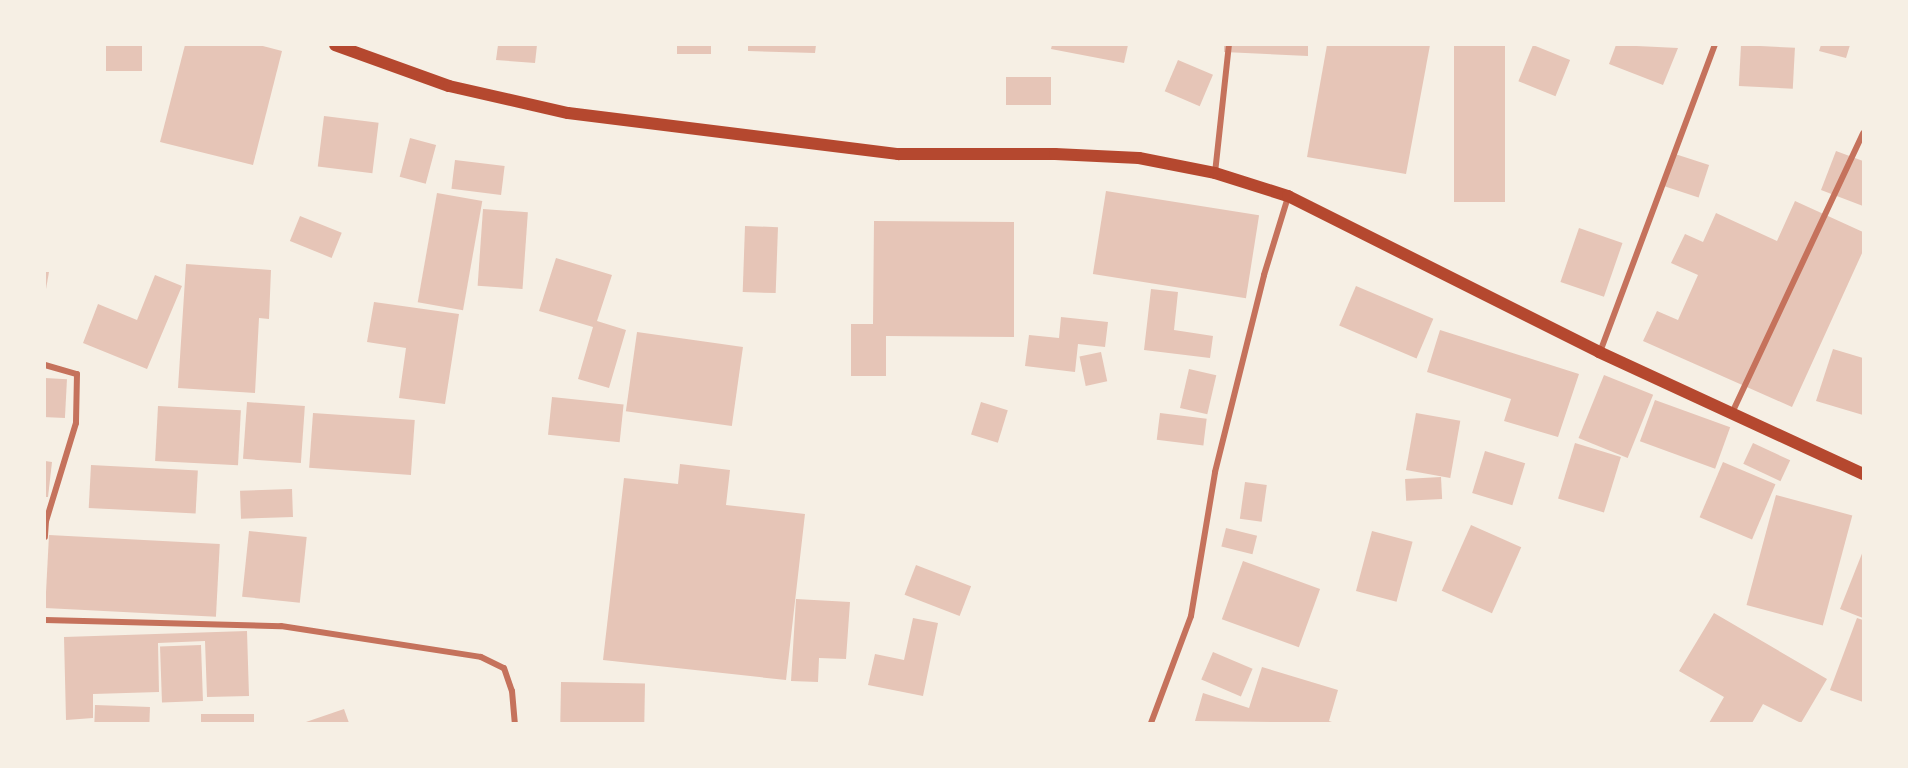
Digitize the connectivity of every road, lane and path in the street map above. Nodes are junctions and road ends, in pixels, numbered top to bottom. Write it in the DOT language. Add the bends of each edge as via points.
graph roads {
  1 [pos="335,45"];
  2 [pos="1229,45"];
  3 [pos="1715,45"];
  4 [pos="1863,133"];
  5 [pos="1215,173"];
  6 [pos="1288,196"];
  7 [pos="1599,352"];
  8 [pos="45,365"];
  9 [pos="1732,413"];
  10 [pos="1863,474"];
  11 [pos="45,537"];
  12 [pos="45,620"];
  13 [pos="515,723"];
  14 [pos="1151,723"];
  1 -- 5 [label="main road" via="449,86 568,112 898,154 1139,158"];
  2 -- 5 [label="street"];
  3 -- 7 [label="street"];
  4 -- 9 [label="street"];
  5 -- 6 [label="main road"];
  6 -- 7 [label="main road"];
  6 -- 14 [label="street" via="1264,275 1215,472 1191,616"];
  7 -- 9 [label="main road"];
  8 -- 11 [label="street" via="77,374 76,423 46,521"];
  9 -- 10 [label="main road"];
  12 -- 13 [label="street" via="281,626 481,657 504,668 512,691"];
}
